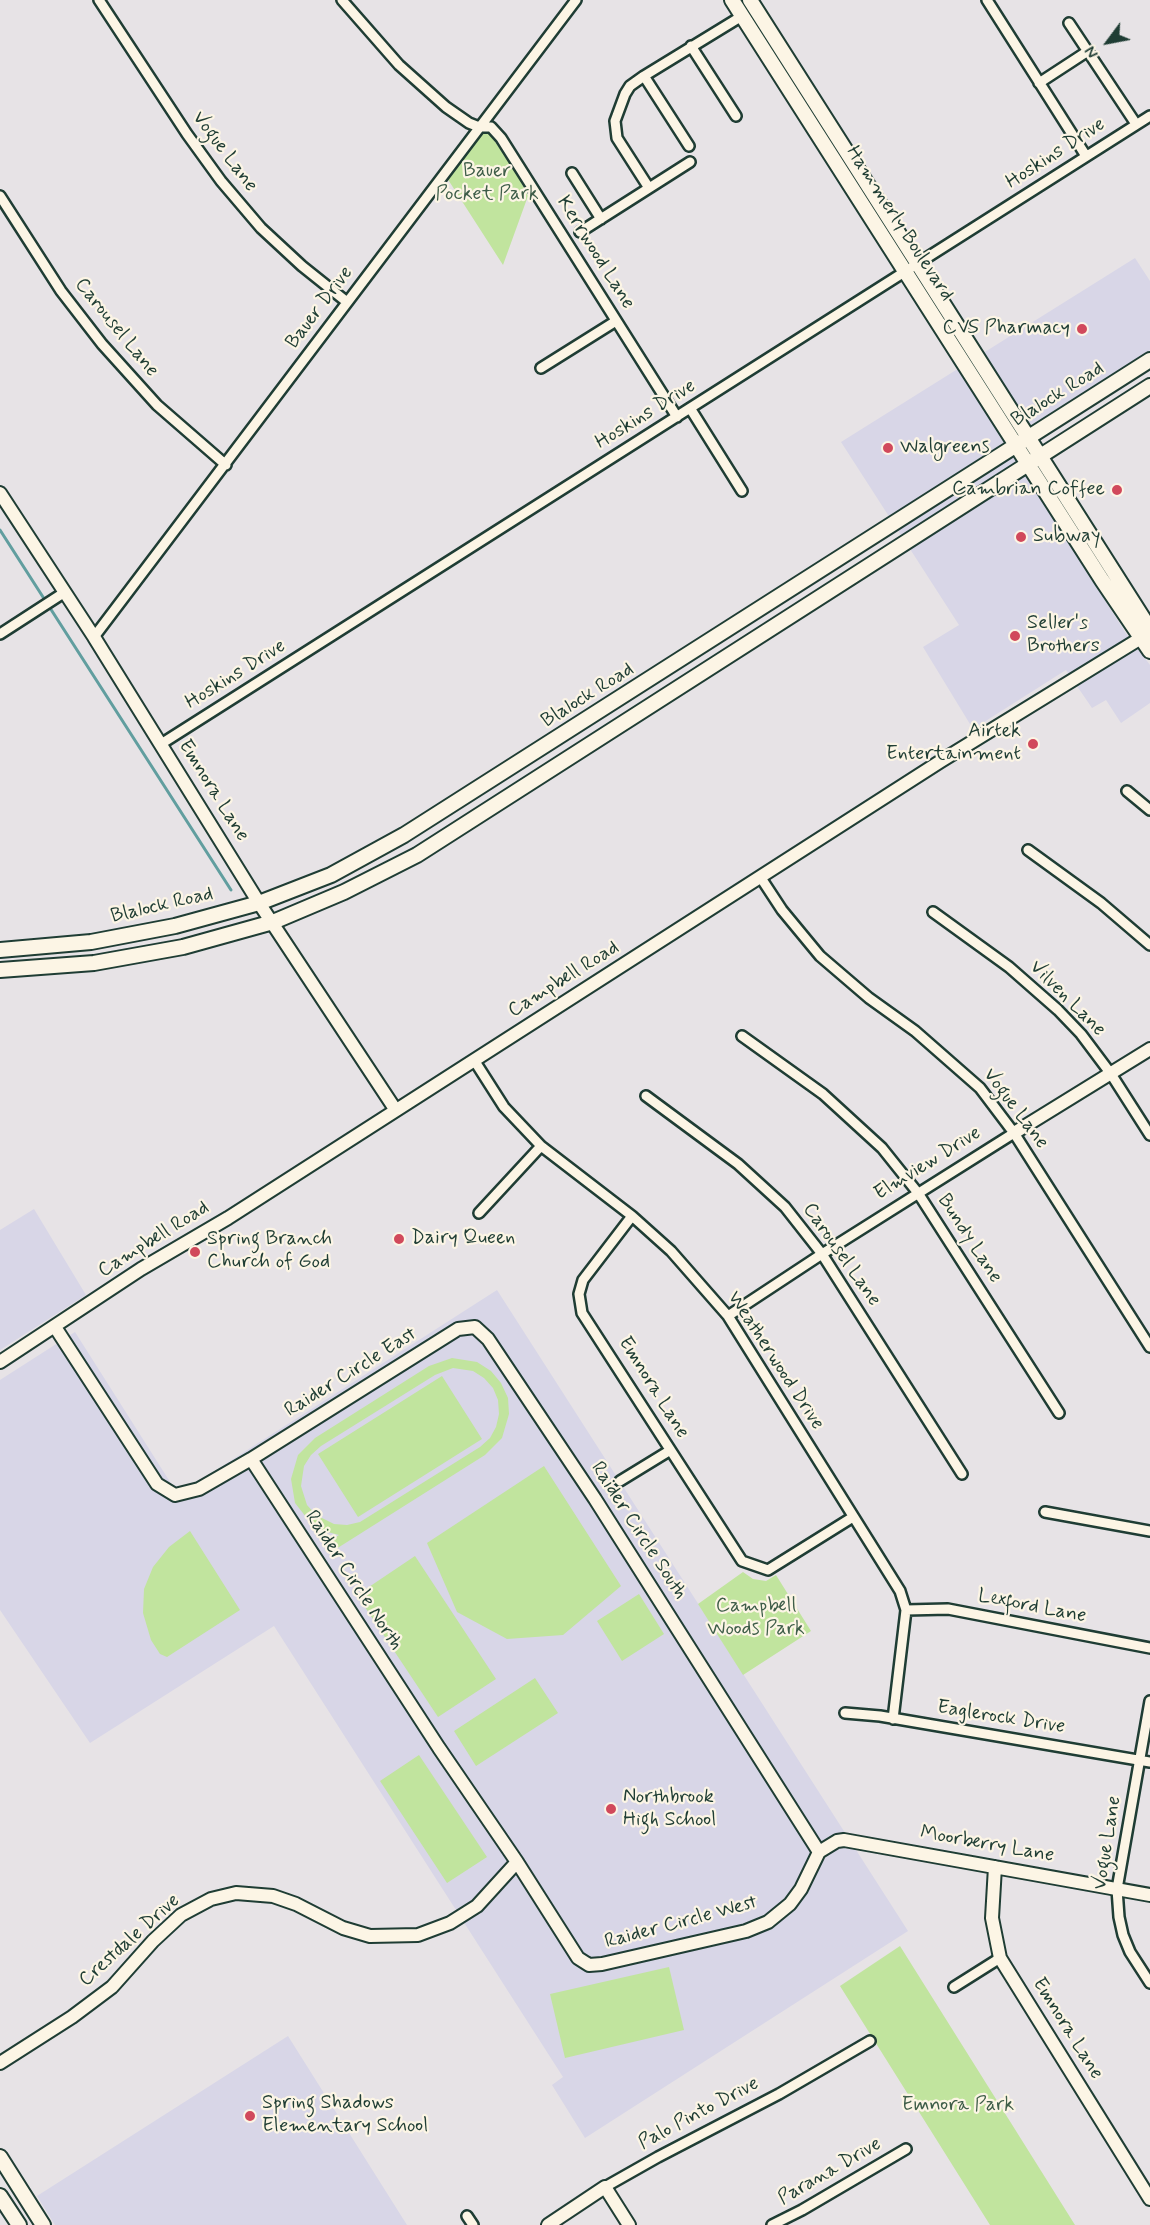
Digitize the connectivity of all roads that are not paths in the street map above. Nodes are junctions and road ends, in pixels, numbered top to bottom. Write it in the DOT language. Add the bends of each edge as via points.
graph roads {
  1 [pos="99,0"];
  2 [pos="342,0"];
  3 [pos="576,0"];
  4 [pos="732,0"];
  5 [pos="987,0"];
  6 [pos="753,4"];
  7 [pos="742,16"];
  8 [pos="1069,23"];
  9 [pos="691,46"];
  10 [pos="1088,51"];
  11 [pos="644,76"];
  12 [pos="1039,83"];
  13 [pos="823,114"];
  14 [pos="736,116"];
  15 [pos="1150,116"];
  16 [pos="810,121"];
  17 [pos="1136,124"];
  18 [pos="479,127"];
  19 [pos="689,146"];
  20 [pos="1086,156"];
  21 [pos="690,162"];
  22 [pos="572,173"];
  23 [pos="649,188"];
  24 [pos="0,196"];
  25 [pos="601,219"];
  26 [pos="580,232"];
  27 [pos="918,264"];
  28 [pos="906,272"];
  29 [pos="347,302"];
  30 [pos="616,321"];
  31 [pos="1150,360"];
  32 [pos="541,368"];
  33 [pos="1150,386"];
  34 [pos="690,408"];
  35 [pos="677,417"];
  36 [pos="1022,441"];
  37 [pos="1034,459"];
  38 [pos="226,465"];
  39 [pos="742,490"];
  40 [pos="0,493"];
  41 [pos="905,516"];
  42 [pos="913,536"];
  43 [pos="61,594"];
  44 [pos="726,631"];
  45 [pos="1147,633"];
  46 [pos="0,634"];
  47 [pos="94,637"];
  48 [pos="737,650"];
  49 [pos="1150,651"];
  50 [pos="590,717"];
  51 [pos="601,736"];
  52 [pos="161,744"];
  53 [pos="1128,792"];
  54 [pos="464,798"];
  55 [pos="1150,810"];
  56 [pos="474,818"];
  57 [pos="1028,850"];
  58 [pos="761,878"];
  59 [pos="259,903"];
  60 [pos="933,912"];
  61 [pos="273,922"];
  62 [pos="1150,945"];
  63 [pos="0,950"];
  64 [pos="0,970"];
  65 [pos="742,1036"];
  66 [pos="1150,1049"];
  67 [pos="474,1060"];
  68 [pos="1111,1074"];
  69 [pos="646,1096"];
  70 [pos="395,1109"];
  71 [pos="1014,1133"];
  72 [pos="1150,1135"];
  73 [pos="541,1146"];
  74 [pos="918,1193"];
  75 [pos="479,1213"];
  76 [pos="632,1216"];
  77 [pos="822,1254"];
  78 [pos="728,1316"];
  79 [pos="55,1327"];
  80 [pos="475,1327"];
  81 [pos="1150,1347"];
  82 [pos="0,1362"];
  83 [pos="1059,1413"];
  84 [pos="669,1451"];
  85 [pos="251,1459"];
  86 [pos="962,1474"];
  87 [pos="621,1481"];
  88 [pos="1045,1512"];
  89 [pos="853,1518"];
  90 [pos="1150,1531"];
  91 [pos="906,1610"];
  92 [pos="1150,1648"];
  93 [pos="1150,1701"];
  94 [pos="845,1713"];
  95 [pos="893,1719"];
  96 [pos="1145,1761"];
  97 [pos="819,1852"];
  98 [pos="518,1862"];
  99 [pos="995,1867"];
  100 [pos="1117,1889"];
  101 [pos="1150,1895"];
  102 [pos="1000,1958"];
  103 [pos="589,1965"];
  104 [pos="1150,1983"];
  105 [pos="954,1987"];
  106 [pos="870,2041"];
  107 [pos="0,2063"];
  108 [pos="906,2149"];
  109 [pos="0,2157"];
  110 [pos="15,2181"];
  111 [pos="605,2187"];
  112 [pos="0,2191"];
  113 [pos="0,2196"];
  114 [pos="1150,2199"];
  115 [pos="468,2216"];
  116 [pos="19,2225"];
  117 [pos="43,2225"];
  118 [pos="473,2225"];
  119 [pos="548,2225"];
  120 [pos="629,2225"];
  121 [pos="772,2225"];
  1 -- 29 [label="street, Vogue Lane" via="221,181 261,228"];
  2 -- 18 [label="street, Kerrwood Lane" via="399,64 446,106"];
  3 -- 18 [label="street, Bauer Drive"];
  4 -- 7 [label="main road, Hammerly Boulevard"];
  5 -- 12 [label="street"];
  6 -- 7 [label="main road"];
  6 -- 13 [label="main road, Hammerly Boulevard"];
  7 -- 9 [label="street"];
  7 -- 16 [label="main road, Hammerly Boulevard"];
  8 -- 10 [label="street"];
  9 -- 11 [label="street"];
  9 -- 14 [label="street"];
  10 -- 12 [label="street"];
  10 -- 17 [label="street"];
  11 -- 19 [label="street"];
  11 -- 23 [label="street" via="630,86 615,121 617,138"];
  12 -- 20 [label="street"];
  13 -- 16 [label="main road"];
  13 -- 27 [label="main road, Hammerly Boulevard"];
  15 -- 17 [label="street, Hoskins Drive"];
  16 -- 28 [label="main road, Hammerly Boulevard"];
  17 -- 20 [label="street, Hoskins Drive"];
  18 -- 29 [label="street, Bauer Drive"];
  18 -- 30 [label="street, Kerrwood Lane" via="491,128 501,138"];
  20 -- 27 [label="street, Hoskins Drive"];
  21 -- 23 [label="street"];
  22 -- 25 [label="street"];
  23 -- 25 [label="street"];
  24 -- 38 [label="street, Carousel Lane" via="102,344 157,405"];
  25 -- 26 [label="street"];
  27 -- 28 [label="street, Hoskins Drive"];
  27 -- 36 [label="main road, Hammerly Boulevard"];
  28 -- 34 [label="street, Hoskins Drive"];
  28 -- 36 [label="main road, Hammerly Boulevard"];
  29 -- 38 [label="street, Bauer Drive"];
  30 -- 32 [label="street"];
  30 -- 35 [label="street, Kerrwood Lane"];
  31 -- 36 [label="main road, Blalock Road"];
  33 -- 37 [label="main road, Blalock Road"];
  34 -- 35 [label="street, Hoskins Drive"];
  34 -- 39 [label="street"];
  35 -- 52 [label="street, Hoskins Drive"];
  36 -- 37 [label="main road, Hammerly Boulevard"];
  36 -- 41 [label="main road, Blalock Road"];
  37 -- 42 [label="main road, Blalock Road"];
  37 -- 45 [label="main road, Hammerly Boulevard"];
  38 -- 47 [label="street, Bauer Drive"];
  40 -- 43 [label="street, Emnora Lane"];
  41 -- 42 [label="main road"];
  41 -- 44 [label="main road, Blalock Road"];
  42 -- 48 [label="main road, Blalock Road"];
  43 -- 46 [label="street"];
  43 -- 47 [label="street, Emnora Lane"];
  44 -- 48 [label="main road"];
  44 -- 50 [label="main road, Blalock Road"];
  45 -- 49 [label="main road, Hammerly Boulevard"];
  45 -- 58 [label="street, Campbell Road"];
  47 -- 52 [label="street, Emnora Lane"];
  48 -- 51 [label="main road, Blalock Road"];
  50 -- 51 [label="main road"];
  50 -- 54 [label="main road, Blalock Road"];
  51 -- 56 [label="main road, Blalock Road"];
  52 -- 59 [label="street, Emnora Lane"];
  53 -- 55 [label="street"];
  54 -- 56 [label="main road"];
  54 -- 59 [label="main road, Blalock Road" via="331,875"];
  56 -- 61 [label="main road, Blalock Road" via="417,855"];
  57 -- 62 [label="street" via="1101,903"];
  58 -- 67 [label="street, Campbell Road"];
  58 -- 71 [label="street, Vogue Lane" via="800,935 820,956 944,1054 980,1088"];
  59 -- 61 [label="street, Emnora Lane"];
  59 -- 63 [label="main road, Blalock Road" via="175,926 91,942"];
  60 -- 68 [label="street, Vilven Lane" via="1035,989 1081,1034"];
  61 -- 64 [label="main road, Blalock Road" via="183,947 94,963"];
  61 -- 70 [label="street, Emnora Lane"];
  65 -- 74 [label="street, Bundy Lane" via="823,1094 882,1148"];
  66 -- 68 [label="street, Elmview Drive"];
  67 -- 70 [label="street, Campbell Road"];
  67 -- 73 [label="street, Weatherwood Drive" via="504,1107"];
  68 -- 71 [label="street, Elmview Drive"];
  68 -- 72 [label="street, Vilven Lane"];
  69 -- 77 [label="street, Carousel Lane" via="738,1164 785,1207"];
  70 -- 79 [label="street, Campbell Road"];
  71 -- 74 [label="street, Elmview Drive"];
  71 -- 81 [label="street, Vogue Lane"];
  73 -- 75 [label="street"];
  73 -- 76 [label="street, Weatherwood Drive"];
  74 -- 77 [label="street, Elmview Drive"];
  74 -- 83 [label="street, Bundy Lane"];
  76 -- 78 [label="street, Weatherwood Drive" via="671,1251"];
  76 -- 84 [label="street, Emnora Lane" via="583,1280 579,1294 582,1313"];
  77 -- 78 [label="street, Elmview Drive"];
  77 -- 86 [label="street, Carousel Lane"];
  78 -- 89 [label="street, Weatherwood Drive"];
  79 -- 82 [label="street, Campbell Road"];
  79 -- 85 [label="street" via="157,1484 175,1496 199,1489"];
  80 -- 85 [label="street, Raider Circle East" via="458,1329"];
  80 -- 97 [label="street, Raider Circle South" via="488,1339 595,1499"];
  84 -- 87 [label="street"];
  84 -- 89 [label="street, Emnora Lane" via="742,1561 768,1570"];
  85 -- 98 [label="street, Raider Circle North"];
  88 -- 90 [label="street"];
  89 -- 91 [label="street, Weatherwood Drive" via="900,1591"];
  91 -- 92 [label="street, Lexford Lane" via="948,1609"];
  91 -- 95 [label="street, Weatherwood Drive"];
  93 -- 96 [label="street, Vogue Lane"];
  94 -- 95 [label="street, Eaglerock Drive"];
  95 -- 96 [label="street, Eaglerock Drive"];
  96 -- 100 [label="street, Vogue Lane"];
  97 -- 99 [label="street, Moorberry Lane" via="844,1840"];
  97 -- 103 [label="street, Raider Circle West" via="801,1889 768,1922 699,1942"];
  98 -- 103 [label="street, Raider Circle North" via="578,1958"];
  98 -- 107 [label="street, Crestdale Drive" via="477,1906 450,1923 417,1935 370,1936 273,1896 236,1893 211,1899 181,1915 112,1987"];
  99 -- 100 [label="street, Moorberry Lane"];
  99 -- 102 [label="street, Emnora Lane" via="992,1918"];
  100 -- 101 [label="street, Moorberry Lane"];
  100 -- 104 [label="street, Vogue Lane" via="1124,1935"];
  102 -- 105 [label="street"];
  102 -- 114 [label="street, Emnora Lane"];
  106 -- 111 [label="street, Palo Pinto Drive"];
  108 -- 121 [label="street, Parana Drive"];
  109 -- 110 [label="main road"];
  110 -- 112 [label="main road"];
  110 -- 117 [label="main road"];
  111 -- 119 [label="street, Palo Pinto Drive"];
  111 -- 120 [label="street"];
  113 -- 116 [label="main road"];
  115 -- 118 [label="street"];
}
